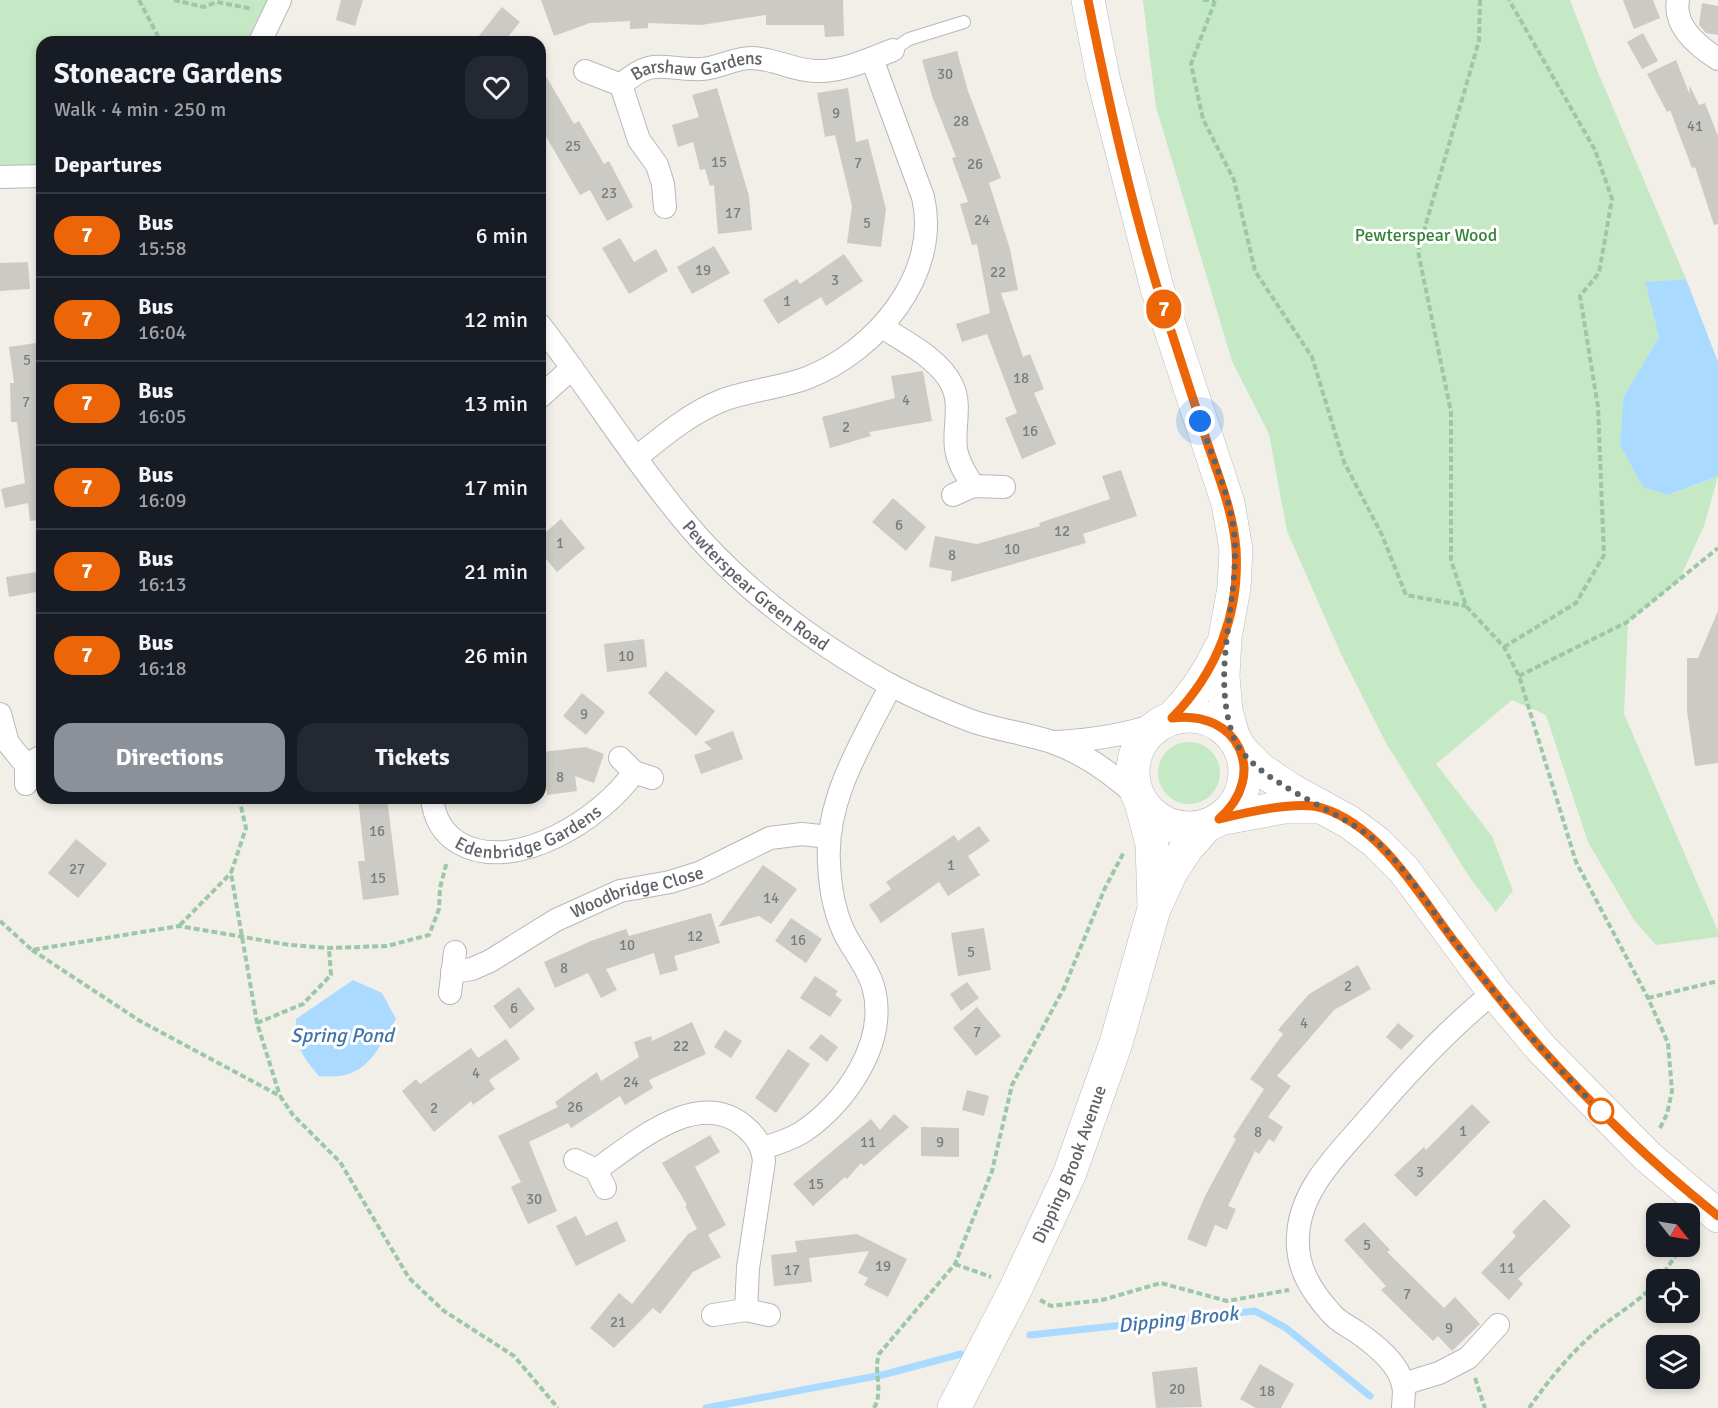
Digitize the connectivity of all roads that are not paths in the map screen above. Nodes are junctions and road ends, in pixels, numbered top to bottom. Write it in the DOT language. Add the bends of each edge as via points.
graph roads {
  1 [pos="280,0"];
  2 [pos="1088,0"];
  3 [pos="1678,0"];
  4 [pos="964,22"];
  5 [pos="263,36"];
  6 [pos="893,50"];
  7 [pos="872,58"];
  8 [pos="1718,59"];
  9 [pos="585,71"];
  10 [pos="621,85"];
  11 [pos="36,176"];
  12 [pos="0,177"];
  13 [pos="664,210"];
  14 [pos="882,327"];
  15 [pos="546,333"];
  16 [pos="572,368"];
  17 [pos="546,392"];
  18 [pos="636,458"];
  19 [pos="1004,487"];
  20 [pos="1225,637"];
  21 [pos="891,685"];
  22 [pos="0,714"];
  23 [pos="1167,720"];
  24 [pos="1052,742"];
  25 [pos="1237,744"];
  26 [pos="31,768"];
  27 [pos="635,769"];
  28 [pos="1140,800"];
  29 [pos="433,804"];
  30 [pos="1321,807"];
  31 [pos="1213,822"];
  32 [pos="830,837"];
  33 [pos="1154,909"];
  34 [pos="453,972"];
  35 [pos="1494,992"];
  36 [pos="763,1148"];
  37 [pos="575,1160"];
  38 [pos="1718,1216"];
  39 [pos="746,1310"];
  40 [pos="713,1314"];
  41 [pos="769,1315"];
  42 [pos="1498,1325"];
  43 [pos="1403,1384"];
  44 [pos="954,1408"];
  45 [pos="1403,1408"];
  1 -- 5 [label="street"];
  2 -- 20 [label="street" via="1103,76 1157,288 1228,503 1236,549"];
  3 -- 8 [label="street" via="1683,27 1699,47"];
  4 -- 6 [label="lane" via="909,39"];
  6 -- 7 [label="street, Barshaw Gardens"];
  7 -- 10 [label="street, Barshaw Gardens" via="816,71 750,58 704,69 647,67"];
  7 -- 14 [label="street" via="928,216 926,243 918,269"];
  9 -- 10 [label="street"];
  10 -- 13 [label="street, Barshaw Gardens" via="639,140 657,165 663,184"];
  11 -- 12 [label="street"];
  14 -- 18 [label="street" via="828,368 778,387 722,400 682,422"];
  14 -- 19 [label="street" via="931,361 952,384 963,490"];
  15 -- 16 [label="street, Pewterspear Green Road"];
  16 -- 17 [label="street"];
  16 -- 18 [label="street, Pewterspear Green Road"];
  18 -- 21 [label="street, Pewterspear Green Road" via="723,564 760,597 806,632"];
  20 -- 23 [label="street" via="1192,698"];
  20 -- 25 [label="street" via="1226,711"];
  21 -- 24 [label="street, Pewterspear Green Road" via="969,720"];
  21 -- 32 [label="street" via="846,775 835,804"];
  22 -- 26 [label="street" via="8,743"];
  23 -- 24 [label="street, Pewterspear Green Road" via="1126,735"];
  23 -- 25 [label="street" via="1207,718 1222,727"];
  23 -- 28 [label="street" via="1151,730 1139,746 1133,765"];
  24 -- 28 [label="street, Pewterspear Green Road" via="1095,762"];
  25 -- 30 [label="street" via="1260,769"];
  25 -- 31 [label="street" via="1244,778 1240,794 1231,808"];
  27 -- 29 [label="street, Edenbridge Gardens" via="610,802 592,816 535,844 500,854 468,849 454,840 437,820"];
  28 -- 31 [label="street" via="1162,821 1178,827"];
  28 -- 33 [label="street, Dipping Brook Avenue" via="1152,844"];
  30 -- 31 [label="street" via="1284,807"];
  30 -- 35 [label="street" via="1377,842 1404,870"];
  31 -- 33 [label="street, Dipping Brook Avenue" via="1171,872"];
  32 -- 34 [label="street, Woodbridge Close" via="802,834 770,838 699,873 620,891 556,920 490,961"];
  32 -- 36 [label="street" via="829,863 836,911 872,983 876,1028 863,1061 834,1103 800,1133"];
  33 -- 44 [label="street, Dipping Brook Avenue" via="1116,1043 1069,1175"];
  35 -- 38 [label="street" via="1592,1103"];
  35 -- 43 [label="street" via="1421,1057 1323,1171 1305,1204 1298,1236 1300,1264 1309,1286 1333,1316 1390,1359"];
  36 -- 37 [label="street" via="753,1133 736,1120 705,1112 653,1132 601,1179"];
  36 -- 39 [label="street" via="764,1175 753,1229"];
  39 -- 40 [label="street"];
  39 -- 41 [label="street"];
  42 -- 43 [label="street" via="1468,1358 1439,1373"];
  43 -- 45 [label="street"];
}
